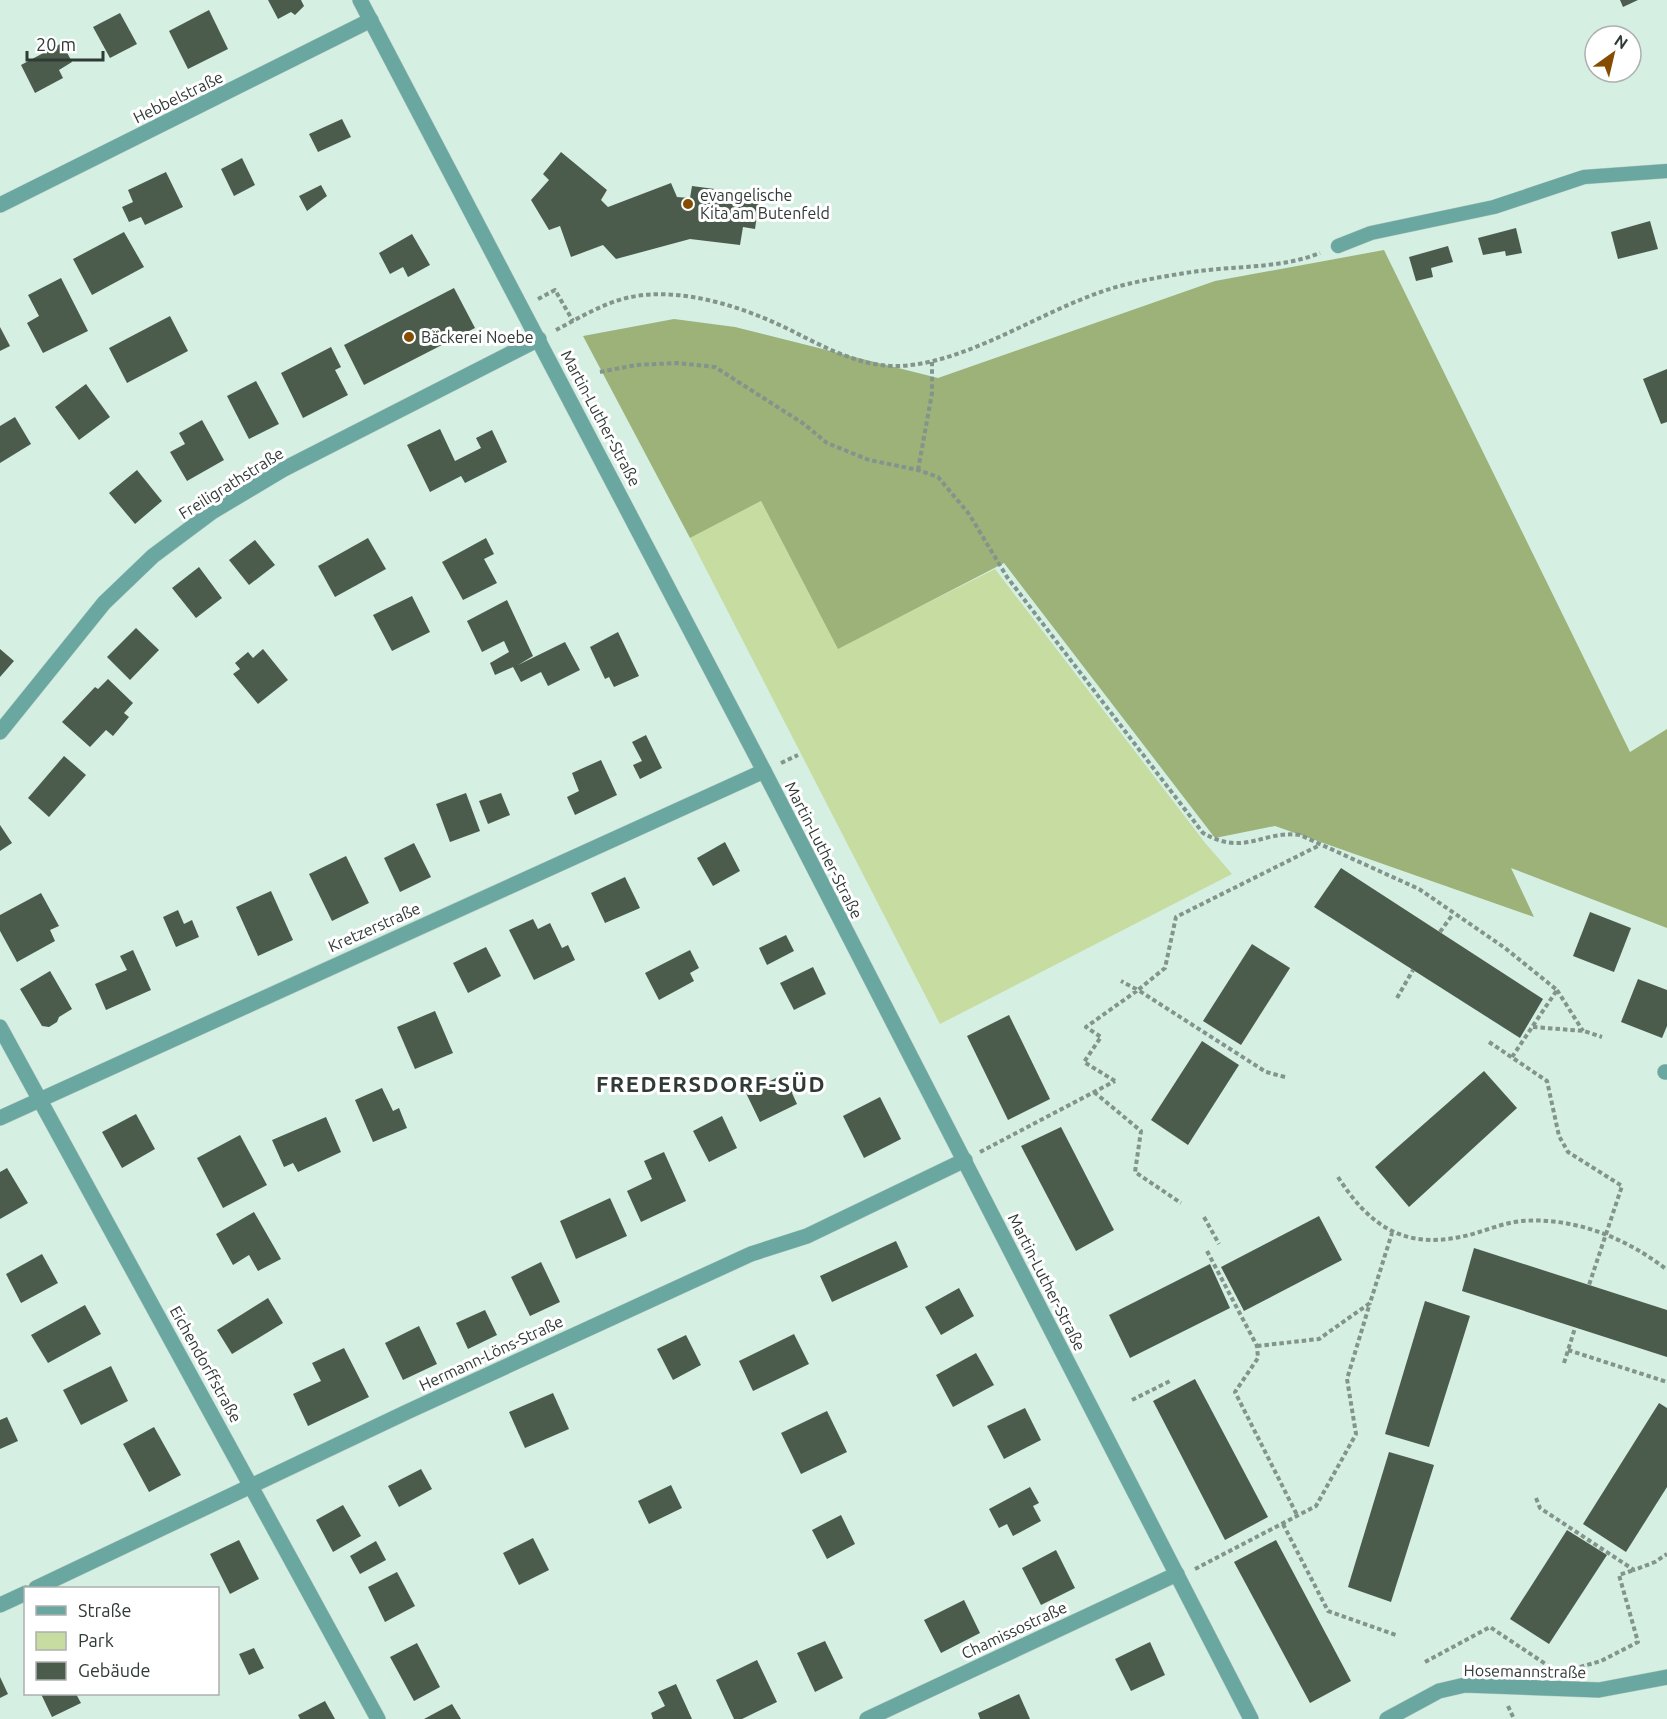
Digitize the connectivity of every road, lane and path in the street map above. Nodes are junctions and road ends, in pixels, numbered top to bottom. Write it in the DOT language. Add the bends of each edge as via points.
graph roads {
  1 [pos="360,0"];
  2 [pos="371,20"];
  3 [pos="1667,171"];
  4 [pos="0,205"];
  5 [pos="1338,246"];
  6 [pos="522,308"];
  7 [pos="539,339"];
  8 [pos="932,362"];
  9 [pos="600,372"];
  10 [pos="918,470"];
  11 [pos="0,732"];
  12 [pos="764,771"];
  13 [pos="1319,845"];
  14 [pos="1454,914"];
  15 [pos="1440,932"];
  16 [pos="1413,970"];
  17 [pos="1121,981"];
  18 [pos="1138,990"];
  19 [pos="1557,990"];
  20 [pos="1396,998"];
  21 [pos="0,1027"];
  22 [pos="1533,1028"];
  23 [pos="1584,1031"];
  24 [pos="1602,1037"];
  25 [pos="1489,1042"];
  26 [pos="1512,1057"];
  27 [pos="1285,1077"];
  28 [pos="1094,1092"];
  29 [pos="41,1098"];
  30 [pos="0,1118"];
  31 [pos="965,1160"];
  32 [pos="1338,1177"];
  33 [pos="1181,1203"];
  34 [pos="1204,1217"];
  35 [pos="1392,1233"];
  36 [pos="1608,1233"];
  37 [pos="1219,1244"];
  38 [pos="1207,1251"];
  39 [pos="1667,1270"];
  40 [pos="1589,1285"];
  41 [pos="1370,1303"];
  42 [pos="1575,1328"];
  43 [pos="1257,1346"];
  44 [pos="1568,1350"];
  45 [pos="1564,1363"];
  46 [pos="1172,1380"];
  47 [pos="1667,1382"];
  48 [pos="1132,1400"];
  49 [pos="252,1486"];
  50 [pos="1536,1498"];
  51 [pos="1298,1516"];
  52 [pos="1282,1524"];
  53 [pos="1667,1554"];
  54 [pos="1634,1570"];
  55 [pos="1178,1576"];
  56 [pos="38,1587"];
  57 [pos="24,1594"];
  58 [pos="0,1605"];
  59 [pos="1396,1635"];
  60 [pos="1425,1662"];
  61 [pos="1573,1670"];
  62 [pos="1556,1671"];
  63 [pos="1667,1677"];
  64 [pos="378,1719"];
  65 [pos="867,1719"];
  66 [pos="1251,1719"];
  67 [pos="1388,1719"];
  1 -- 2 [label="street, Martin-Luther-Straße"];
  2 -- 4 [label="street, Hebbelstraße"];
  2 -- 6 [label="street, Martin-Luther-Straße"];
  3 -- 5 [label="lane" via="1584,177 1494,207 1371,233"];
  5 -- 8 [label="path" via="1314,255 1131,283 1049,312 980,345"];
  6 -- 7 [label="street, Martin-Luther-Straße"];
  6 -- 8 [label="path" via="555,290 573,321 630,297 684,297 741,308 830,350 872,364"];
  7 -- 11 [label="street, Freiligrathstraße" via="284,469 212,512 153,556 104,603"];
  7 -- 12 [label="street, Martin-Luther-Straße"];
  8 -- 10 [label="path" via="932,393"];
  9 -- 10 [label="path" via="677,363 715,367 796,418 827,443 869,460"];
  10 -- 13 [label="path" via="938,477 949,489 1007,577 1203,833 1219,842 1248,844 1287,834 1300,835"];
  12 -- 29 [label="street, Kretzerstraße"];
  12 -- 31 [label="street, Martin-Luther-Straße"];
  13 -- 14 [label="path" via="1419,889"];
  13 -- 18 [label="path" via="1176,918 1165,968"];
  14 -- 15 [label="path"];
  14 -- 19 [label="path"];
  16 -- 20 [label="path"];
  17 -- 18 [label="path"];
  18 -- 27 [label="path" via="1266,1072"];
  18 -- 28 [label="path" via="1086,1027 1101,1037 1084,1062 1115,1081"];
  19 -- 22 [label="path"];
  19 -- 23 [label="path"];
  21 -- 29 [label="street, Eichendorffstraße"];
  22 -- 23 [label="path"];
  22 -- 26 [label="path"];
  23 -- 24 [label="path"];
  25 -- 26 [label="path"];
  26 -- 36 [label="path" via="1547,1081 1559,1136 1568,1152 1622,1186"];
  28 -- 31 [label="path"];
  28 -- 33 [label="path" via="1141,1131 1135,1172"];
  29 -- 30 [label="street, Kretzerstraße"];
  29 -- 49 [label="street, Eichendorffstraße"];
  31 -- 49 [label="street, Hermann-Löns-Straße" via="807,1236 720,1268"];
  31 -- 55 [label="street, Martin-Luther-Straße"];
  32 -- 35 [label="path" via="1354,1202"];
  34 -- 37 [label="path"];
  35 -- 36 [label="path" via="1436,1241 1521,1221 1549,1221"];
  35 -- 41 [label="path"];
  36 -- 39 [label="path"];
  36 -- 40 [label="path"];
  38 -- 43 [label="path"];
  41 -- 43 [label="path" via="1319,1339"];
  41 -- 51 [label="path" via="1347,1379 1356,1434 1316,1506"];
  42 -- 44 [label="path"];
  43 -- 51 [label="path" via="1258,1358 1235,1392"];
  44 -- 45 [label="path"];
  44 -- 47 [label="path"];
  46 -- 48 [label="path"];
  49 -- 56 [label="street, Hermann-Löns-Straße"];
  49 -- 64 [label="street, Eichendorffstraße"];
  50 -- 54 [label="path" via="1540,1508"];
  51 -- 52 [label="path"];
  52 -- 55 [label="path"];
  52 -- 59 [label="path" via="1328,1611"];
  53 -- 54 [label="path"];
  54 -- 61 [label="path" via="1619,1575 1638,1642"];
  55 -- 65 [label="street, Chamissostraße"];
  55 -- 66 [label="street, Martin-Luther-Straße"];
  57 -- 58 [label="street"];
  60 -- 62 [label="path" via="1490,1627"];
  63 -- 67 [label="street, Hosemannstraße" via="1599,1690 1465,1685 1439,1691"];
}
